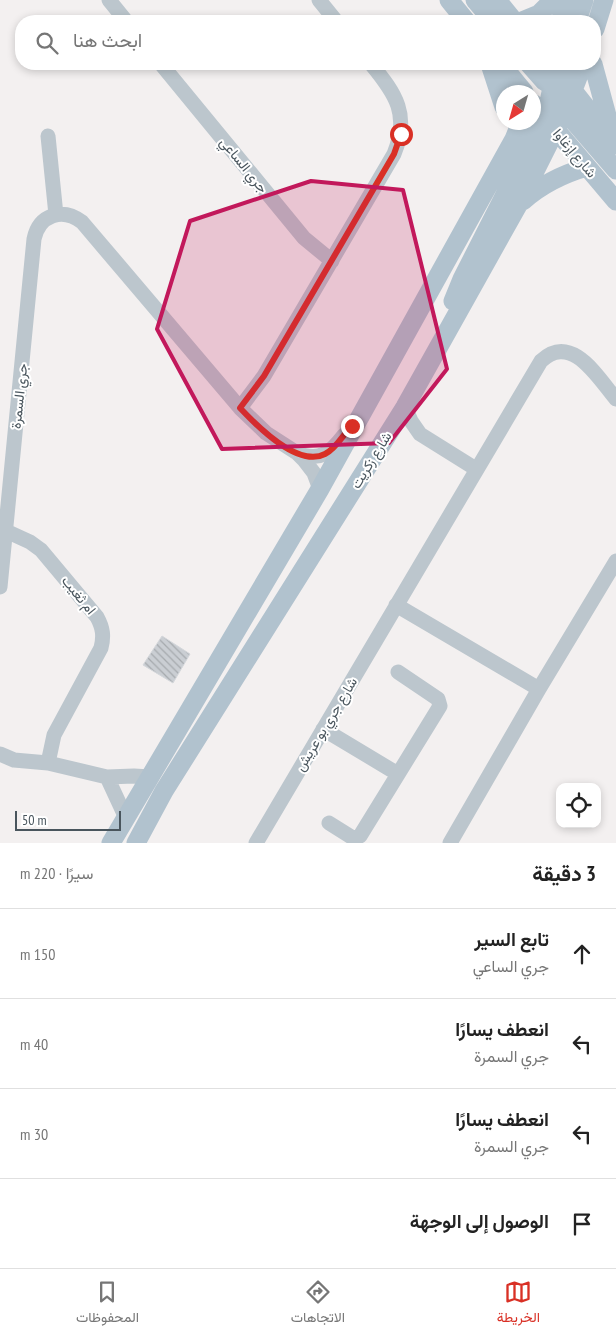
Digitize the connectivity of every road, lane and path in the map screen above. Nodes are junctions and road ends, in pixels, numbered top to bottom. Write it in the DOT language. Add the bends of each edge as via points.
graph roads {
  1 [pos="109,0"];
  2 [pos="319,0"];
  3 [pos="449,0"];
  4 [pos="476,0"];
  5 [pos="497,0"];
  6 [pos="553,0"];
  7 [pos="568,0"];
  8 [pos="584,0"];
  9 [pos="604,0"];
  10 [pos="121,15"];
  11 [pos="331,15"];
  12 [pos="461,15"];
  13 [pos="488,15"];
  14 [pos="509,15"];
  15 [pos="537,15"];
  16 [pos="562,15"];
  17 [pos="579,15"];
  18 [pos="599,15"];
  19 [pos="166,70"];
  20 [pos="376,70"];
  21 [pos="492,70"];
  22 [pos="506,70"];
  23 [pos="575,70"];
  24 [pos="595,70"];
  25 [pos="497,85"];
  26 [pos="518,85"];
  27 [pos="550,89"];
  28 [pos="513,130"];
  29 [pos="48,136"];
  30 [pos="615,144"];
  31 [pos="587,166"];
  32 [pos="616,170"];
  33 [pos="616,201"];
  34 [pos="518,205"];
  35 [pos="56,214"];
  36 [pos="332,260"];
  37 [pos="447,334"];
  38 [pos="616,399"];
  39 [pos="405,407"];
  40 [pos="240,408"];
  41 [pos="359,421"];
  42 [pos="387,434"];
  43 [pos="420,434"];
  44 [pos="297,453"];
  45 [pos="476,468"];
  46 [pos="320,489"];
  47 [pos="6,531"];
  48 [pos="614,571"];
  49 [pos="0,587"];
  50 [pos="396,605"];
  51 [pos="398,672"];
  52 [pos="539,689"];
  53 [pos="323,729"];
  54 [pos="0,754"];
  55 [pos="48,763"];
  56 [pos="398,774"];
  57 [pos="106,777"];
  58 [pos="150,778"];
  59 [pos="126,818"];
  60 [pos="329,823"];
  61 [pos="111,843"];
  62 [pos="136,843"];
  63 [pos="256,843"];
  64 [pos="450,843"];
  1 -- 10 [label="street"];
  2 -- 11 [label="street"];
  3 -- 12 [label="main road"];
  4 -- 13 [label="main road"];
  5 -- 14 [label="main road"];
  6 -- 15 [label="main road"];
  7 -- 16 [label="main road"];
  8 -- 17 [label="main road"];
  9 -- 18 [label="main road"];
  19 -- 36 [label="street, جري الساعي" via="304,238"];
  20 -- 36 [label="street" via="398,103 401,134 394,154"];
  21 -- 25 [label="main road"];
  22 -- 26 [label="main road"];
  23 -- 27 [label="main road, شارع زكريت"];
  24 -- 30 [label="main road"];
  27 -- 30 [label="main road"];
  27 -- 31 [label="main road, شارع إزغاوا"];
  27 -- 32 [label="main road"];
  27 -- 34 [label="main road, شارع زكريت"];
  27 -- 37 [label="main road" via="457,290"];
  28 -- 41 [label="main road, شارع زكريت"];
  29 -- 35 [label="street"];
  31 -- 33 [label="main road, شارع إزغاوا"];
  31 -- 34 [label="main road" via="550,181"];
  34 -- 37 [label="main road, شارع زكريت"];
  35 -- 40 [label="street" via="70,215 82,222"];
  35 -- 47 [label="street, جري السمرة" via="43,221 34,239"];
  36 -- 40 [label="street" via="264,376"];
  37 -- 39 [label="main road, شارع زكريت"];
  38 -- 45 [label="street, شارع جري بو عريش" via="579,357 568,352 550,354 538,366"];
  39 -- 42 [label="main road, شارع زكريت"];
  39 -- 43 [label="street"];
  40 -- 44 [label="street" via="266,433"];
  41 -- 44 [label="street" via="326,454 312,457"];
  41 -- 46 [label="main road, شارع زكريت"];
  42 -- 43 [label="street"];
  42 -- 62 [label="main road, شارع زكريت" via="164,791"];
  43 -- 45 [label="street"];
  44 -- 46 [label="street" via="310,467"];
  45 -- 50 [label="street, شارع جري بو عريش"];
  46 -- 58 [label="main road, شارع زكريت"];
  47 -- 49 [label="street, جري السمرة"];
  47 -- 55 [label="street, ام ثغيب" via="41,550 102,626 104,638 101,648 54,735"];
  48 -- 52 [label="street"];
  50 -- 52 [label="street"];
  50 -- 53 [label="street, شارع جري بو عريش"];
  51 -- 56 [label="street" via="440,702"];
  52 -- 64 [label="street"];
  53 -- 56 [label="street"];
  53 -- 63 [label="street, شارع جري بو عريش"];
  54 -- 55 [label="street" via="14,760"];
  55 -- 57 [label="street"];
  56 -- 60 [label="street" via="360,836 354,838"];
  57 -- 58 [label="street"];
  57 -- 59 [label="street"];
  58 -- 59 [label="main road, شارع زكريت"];
  59 -- 61 [label="main road, شارع زكريت"];
}
